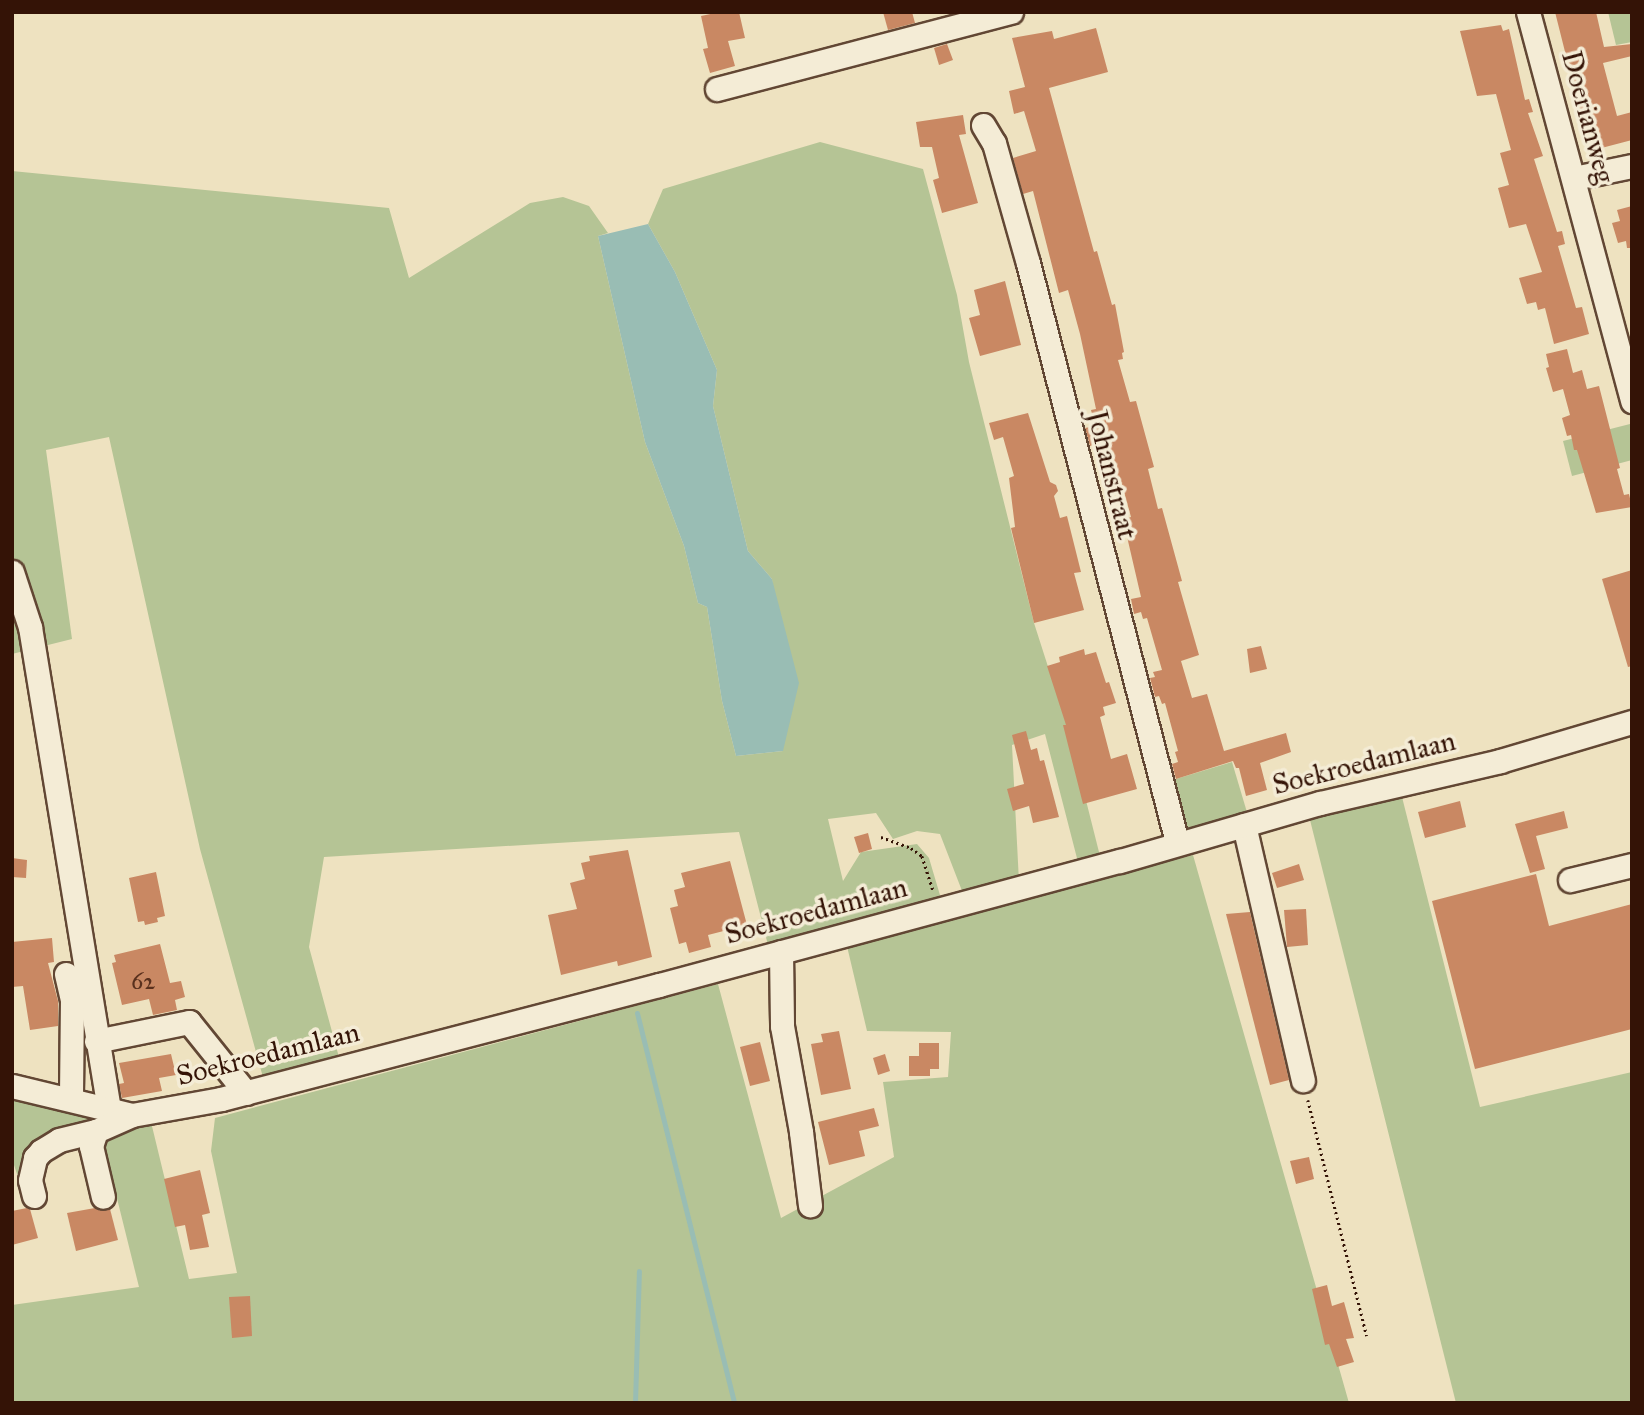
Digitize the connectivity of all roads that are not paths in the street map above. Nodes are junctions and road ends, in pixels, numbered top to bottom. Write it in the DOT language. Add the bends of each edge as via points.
graph roads {
  1 [pos="1011,12"];
  2 [pos="1528,12"];
  3 [pos="717,89"];
  4 [pos="983,125"];
  5 [pos="1632,166"];
  6 [pos="1574,178"];
  7 [pos="1632,401"];
  8 [pos="12,572"];
  9 [pos="1632,722"];
  10 [pos="1244,825"];
  11 [pos="1177,842"];
  12 [pos="1632,865"];
  13 [pos="1570,880"];
  14 [pos="781,952"];
  15 [pos="66,974"];
  16 [pos="96,1041"];
  17 [pos="1303,1080"];
  18 [pos="12,1086"];
  19 [pos="246,1093"];
  20 [pos="71,1099"];
  21 [pos="108,1108"];
  22 [pos="132,1115"];
  23 [pos="96,1131"];
  24 [pos="34,1196"];
  25 [pos="103,1197"];
  26 [pos="810,1205"];
  1 -- 3 [label="street"];
  2 -- 6 [label="street, Doerianweg"];
  4 -- 11 [label="street, Johanstraat" via="994,144 1028,263"];
  5 -- 6 [label="street"];
  6 -- 7 [label="street, Doerianweg"];
  8 -- 16 [label="street" via="30,627"];
  9 -- 10 [label="street, Soekroedamlaan" via="1500,761"];
  10 -- 11 [label="street, Soekroedamlaan"];
  10 -- 17 [label="street"];
  11 -- 14 [label="street, Soekroedamlaan"];
  12 -- 13 [label="street"];
  14 -- 19 [label="street, Soekroedamlaan"];
  14 -- 26 [label="street" via="782,1026"];
  15 -- 20 [label="street" via="72,999"];
  16 -- 19 [label="street" via="189,1022"];
  16 -- 21 [label="street"];
  18 -- 20 [label="street, Soekroedamlaan"];
  19 -- 22 [label="street, Soekroedamlaan"];
  20 -- 21 [label="street, Soekroedamlaan"];
  21 -- 22 [label="street, Soekroedamlaan"];
  22 -- 23 [label="street"];
  23 -- 24 [label="street" via="59,1140 41,1151 30,1180"];
  23 -- 25 [label="street" via="91,1146"];
}
